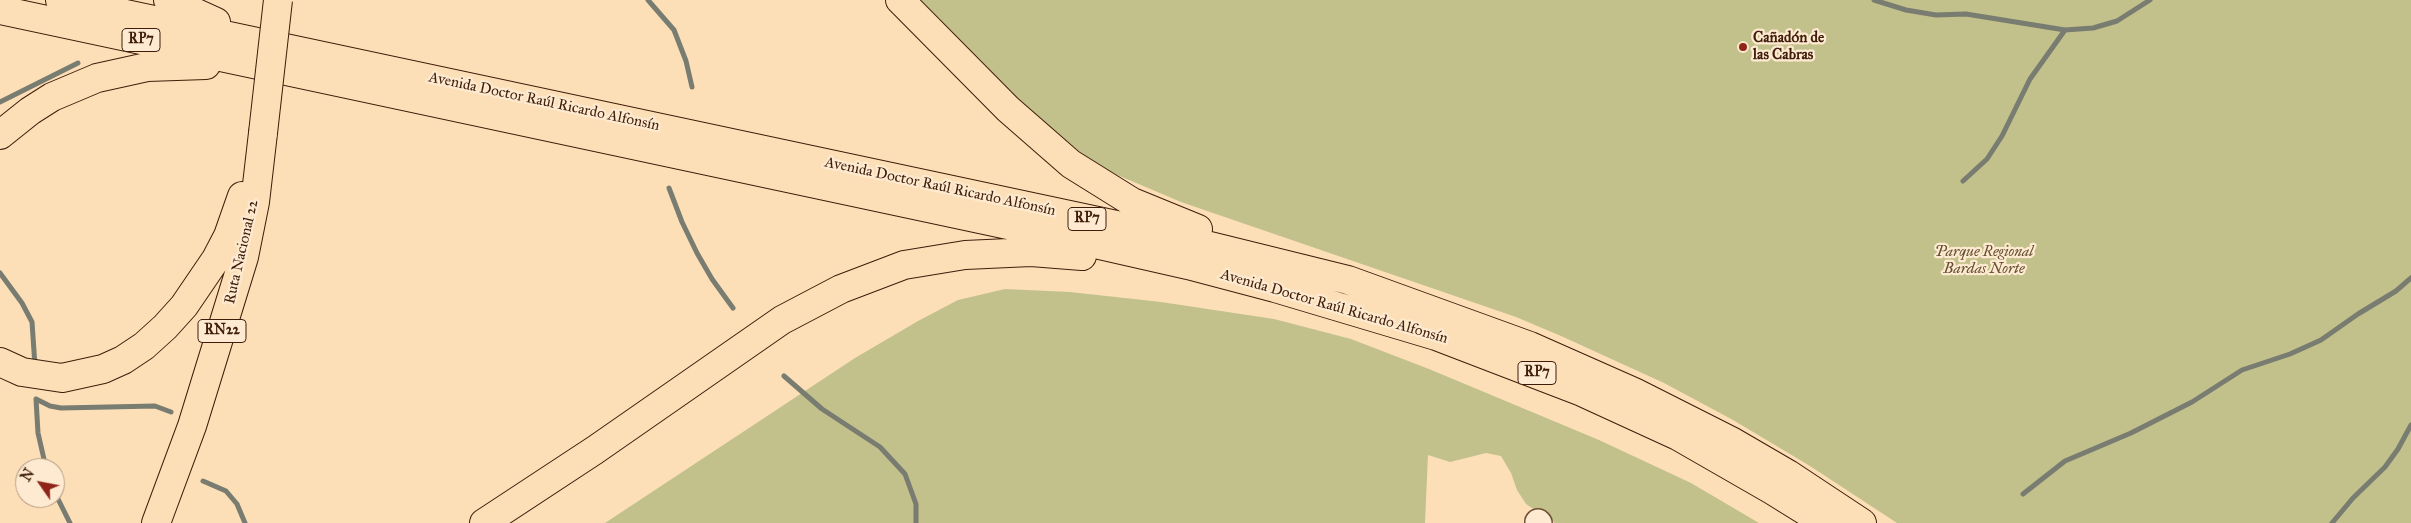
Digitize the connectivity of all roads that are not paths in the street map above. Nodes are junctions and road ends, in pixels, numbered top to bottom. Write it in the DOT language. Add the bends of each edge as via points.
graph roads {
  1 [pos="60,0"];
  2 [pos="168,0"];
  3 [pos="278,0"];
  4 [pos="900,0"];
  5 [pos="0,10"];
  6 [pos="266,44"];
  7 [pos="282,70"];
  8 [pos="263,133"];
  9 [pos="0,135"];
  10 [pos="1228,275"];
  11 [pos="1348,280"];
  12 [pos="0,362"];
  13 [pos="156,523"];
  14 [pos="484,523"];
  15 [pos="1825,523"];
  16 [pos="1862,523"];
  1 -- 6 [label="highway, RP7"];
  2 -- 6 [label="highway"];
  3 -- 8 [label="highway, Ruta Nacional 22 / RN22, bridge"];
  4 -- 11 [label="highway" via="1041,140 1104,186 1175,220"];
  5 -- 7 [label="highway, RP7"];
  6 -- 11 [label="highway, Avenida Doctor Raúl Ricardo Alfonsín / RP7" via="1182,239"];
  7 -- 9 [label="highway" via="199,64 123,72 97,78 52,97"];
  7 -- 10 [label="highway, Avenida Doctor Raúl Ricardo Alfonsín / RP7"];
  8 -- 12 [label="highway" via="228,236 201,282 165,328 123,360 82,375 62,378 40,376"];
  8 -- 13 [label="highway, Ruta Nacional 22 / RN22" via="255,202 244,257 192,426"];
  10 -- 14 [label="highway" via="1080,255 1030,252 965,255 904,265 872,276 782,320"];
  10 -- 15 [label="highway, Avenida Doctor Raúl Ricardo Alfonsín / RP7" via="1436,336 1564,384 1678,436"];
  11 -- 16 [label="highway, Avenida Doctor Raúl Ricardo Alfonsín / RP7" via="1530,346 1634,392 1733,442"];
}
